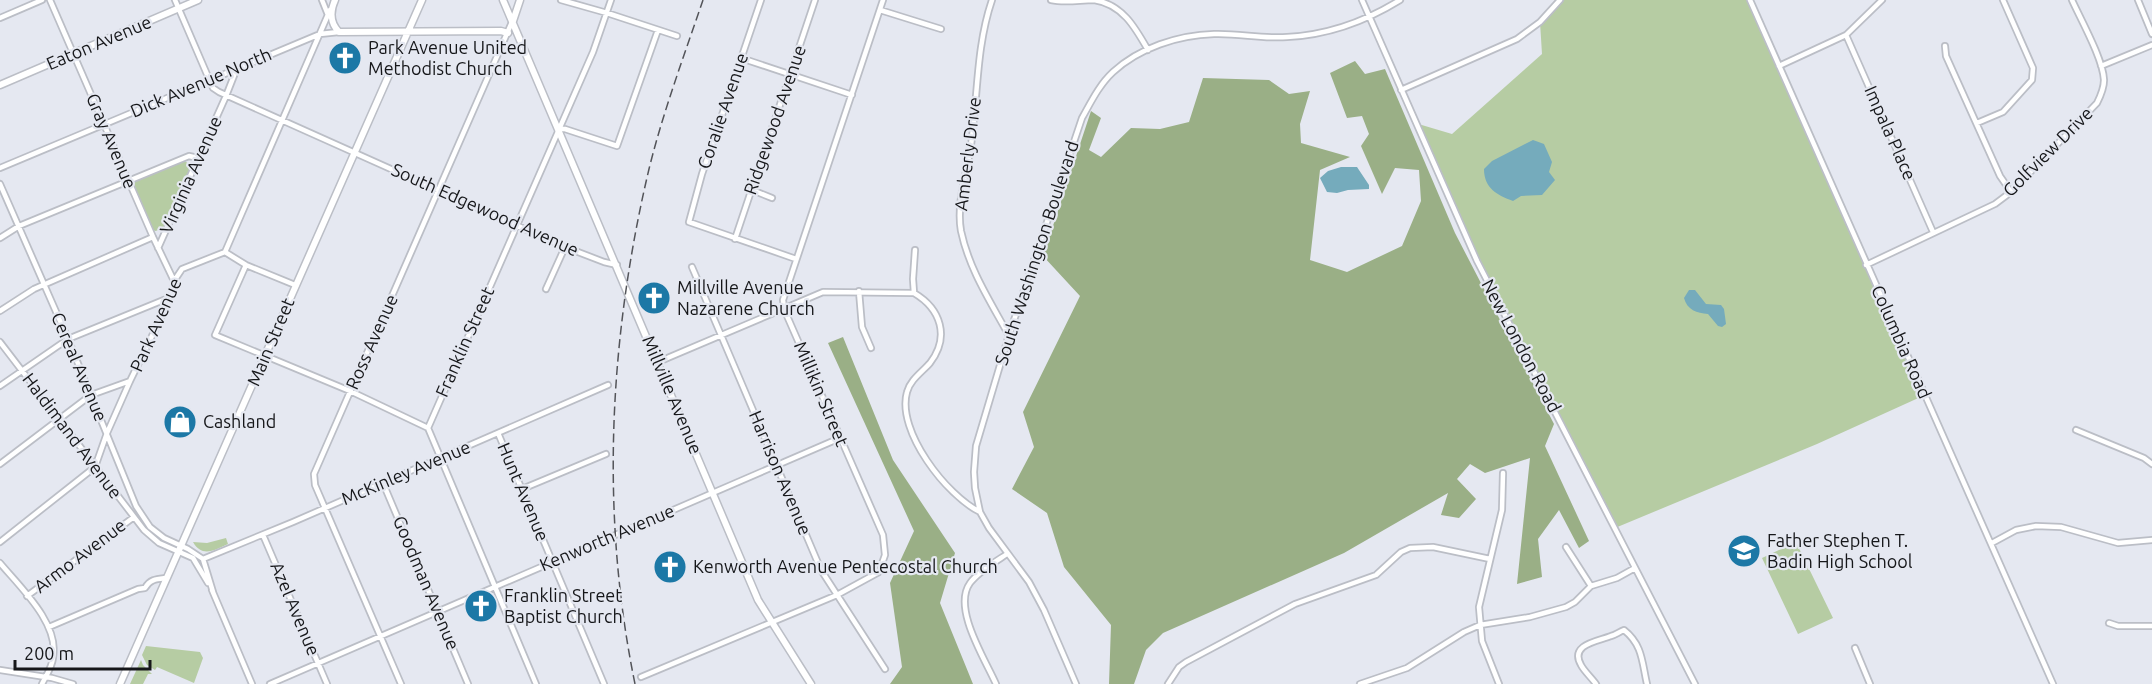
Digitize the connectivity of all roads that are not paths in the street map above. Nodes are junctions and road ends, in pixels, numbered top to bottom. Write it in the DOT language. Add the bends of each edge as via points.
graph roads {
  1 [pos="42,0"];
  2 [pos="50,0"];
  3 [pos="176,0"];
  4 [pos="198,0"];
  5 [pos="322,0"];
  6 [pos="422,0"];
  7 [pos="503,0"];
  8 [pos="520,0"];
  9 [pos="561,0"];
  10 [pos="611,0"];
  11 [pos="761,0"];
  12 [pos="815,0"];
  13 [pos="883,0"];
  14 [pos="992,0"];
  15 [pos="1051,0"];
  16 [pos="1362,0"];
  17 [pos="1400,0"];
  18 [pos="1560,0"];
  19 [pos="1750,0"];
  20 [pos="1882,0"];
  21 [pos="2003,0"];
  22 [pos="2072,0"];
  23 [pos="2138,0"];
  24 [pos="334,3"];
  25 [pos="179,8"];
  26 [pos="880,10"];
  27 [pos="607,13"];
  28 [pos="328,15"];
  29 [pos="1369,16"];
  30 [pos="0,18"];
  31 [pos="512,22"];
  32 [pos="941,29"];
  33 [pos="658,30"];
  34 [pos="339,32"];
  35 [pos="409,32"];
  36 [pos="508,33"];
  37 [pos="320,34"];
  38 [pos="2152,34"];
  39 [pos="1846,35"];
  40 [pos="677,36"];
  41 [pos="2152,45"];
  42 [pos="1946,46"];
  43 [pos="1148,50"];
  44 [pos="74,54"];
  45 [pos="741,58"];
  46 [pos="1779,66"];
  47 [pos="2101,66"];
  48 [pos="237,68"];
  49 [pos="791,75"];
  50 [pos="209,79"];
  51 [pos="1,83"];
  52 [pos="1401,90"];
  53 [pos="852,95"];
  54 [pos="226,96"];
  55 [pos="283,121"];
  56 [pos="1977,123"];
  57 [pos="104,124"];
  58 [pos="559,129"];
  59 [pos="355,152"];
  60 [pos="198,158"];
  61 [pos="0,168"];
  62 [pos="129,180"];
  63 [pos="0,184"];
  64 [pos="439,190"];
  65 [pos="752,190"];
  66 [pos="2011,192"];
  67 [pos="772,198"];
  68 [pos="517,224"];
  69 [pos="19,226"];
  70 [pos="1933,232"];
  71 [pos="153,237"];
  72 [pos="0,238"];
  73 [pos="735,239"];
  74 [pos="566,247"];
  75 [pos="158,248"];
  76 [pos="915,250"];
  77 [pos="225,252"];
  78 [pos="796,259"];
  79 [pos="246,265"];
  80 [pos="617,265"];
  81 [pos="1866,265"];
  82 [pos="692,267"];
  83 [pos="174,281"];
  84 [pos="43,285"];
  85 [pos="296,285"];
  86 [pos="546,289"];
  87 [pos="858,291"];
  88 [pos="914,293"];
  89 [pos="171,297"];
  90 [pos="784,309"];
  91 [pos="0,311"];
  92 [pos="721,335"];
  93 [pos="1009,335"];
  94 [pos="68,339"];
  95 [pos="0,342"];
  96 [pos="871,348"];
  97 [pos="266,357"];
  98 [pos="658,362"];
  99 [pos="21,370"];
  100 [pos="130,381"];
  101 [pos="608,385"];
  102 [pos="0,386"];
  103 [pos="350,391"];
  104 [pos="92,395"];
  105 [pos="58,419"];
  106 [pos="428,428"];
  107 [pos="2076,430"];
  108 [pos="107,433"];
  109 [pos="498,433"];
  110 [pos="840,438"];
  111 [pos="606,454"];
  112 [pos="440,458"];
  113 [pos="0,464"];
  114 [pos="2152,464"];
  115 [pos="777,465"];
  116 [pos="95,467"];
  117 [pos="1503,473"];
  118 [pos="383,483"];
  119 [pos="522,489"];
  120 [pos="713,492"];
  121 [pos="325,508"];
  122 [pos="980,512"];
  123 [pos="134,517"];
  124 [pos="263,535"];
  125 [pos="2152,540"];
  126 [pos="0,542"];
  127 [pos="1992,543"];
  128 [pos="1566,547"];
  129 [pos="179,548"];
  130 [pos="1007,554"];
  131 [pos="203,559"];
  132 [pos="1490,559"];
  133 [pos="554,561"];
  134 [pos="0,563"];
  135 [pos="1635,568"];
  136 [pos="166,578"];
  137 [pos="495,586"];
  138 [pos="1591,586"];
  139 [pos="213,592"];
  140 [pos="837,595"];
  141 [pos="27,596"];
  142 [pos="438,611"];
  143 [pos="772,622"];
  144 [pos="2109,623"];
  145 [pos="1480,625"];
  146 [pos="2152,626"];
  147 [pos="50,627"];
  148 [pos="381,636"];
  149 [pos="1855,648"];
  150 [pos="318,664"];
  151 [pos="885,669"];
  152 [pos="0,670"];
  153 [pos="46,677"];
  154 [pos="641,677"];
  155 [pos="42,684"];
  156 [pos="73,684"];
  157 [pos="120,684"];
  158 [pos="252,684"];
  159 [pos="270,684"];
  160 [pos="327,684"];
  161 [pos="401,684"];
  162 [pos="468,684"];
  163 [pos="536,684"];
  164 [pos="604,684"];
  165 [pos="811,684"];
  166 [pos="996,684"];
  167 [pos="1076,684"];
  168 [pos="1168,684"];
  169 [pos="1360,684"];
  170 [pos="1499,684"];
  171 [pos="1596,684"];
  172 [pos="1647,684"];
  173 [pos="1695,684"];
  174 [pos="1870,684"];
  175 [pos="2053,684"];
  1 -- 30 [label="street"];
  2 -- 44 [label="street, Gray Avenue"];
  3 -- 25 [label="street"];
  4 -- 25 [label="main road, Eaton Avenue"];
  5 -- 28 [label="street"];
  6 -- 35 [label="main road, Main Street"];
  7 -- 31 [label="main road, Millville Avenue"];
  8 -- 31 [label="main road, Ross Avenue"];
  9 -- 27 [label="street"];
  10 -- 27 [label="street, Franklin Street"];
  11 -- 45 [label="street, Coralie Avenue"];
  12 -- 49 [label="street, Ridgewood Avenue"];
  13 -- 26 [label="street"];
  14 -- 93 [label="street, Amberly Drive" via="978,64 973,133 960,211 971,267"];
  15 -- 43 [label="street" via="1095,0 1119,10"];
  16 -- 29 [label="street, New London Road"];
  17 -- 29 [label="street, South Washington Boulevard"];
  18 -- 52 [label="street" via="1517,39"];
  19 -- 46 [label="street, Columbia Road"];
  20 -- 39 [label="street"];
  21 -- 56 [label="street" via="2033,68 2032,80 2003,112"];
  22 -- 47 [label="street, Golfview Drive"];
  23 -- 38 [label="street"];
  24 -- 28 [label="street"];
  24 -- 34 [label="main road" via="332,21"];
  25 -- 44 [label="main road, Eaton Avenue"];
  25 -- 50 [label="street"];
  26 -- 32 [label="street"];
  26 -- 53 [label="street"];
  27 -- 33 [label="street"];
  27 -- 58 [label="street, Franklin Street"];
  28 -- 37 [label="street"];
  29 -- 43 [label="street, South Washington Boulevard" via="1308,35 1269,38 1215,34 1171,40"];
  29 -- 52 [label="street, New London Road"];
  31 -- 36 [label="street, Ross Avenue"];
  31 -- 58 [label="main road, Millville Avenue"];
  33 -- 40 [label="street"];
  33 -- 58 [label="street" via="617,146"];
  34 -- 35 [label="main road, Dick Avenue North"];
  34 -- 37 [label="street, Dick Avenue North"];
  35 -- 36 [label="main road, Dick Avenue North"];
  35 -- 59 [label="main road, Main Street"];
  36 -- 64 [label="street, Ross Avenue"];
  37 -- 48 [label="street, Dick Avenue North"];
  37 -- 55 [label="street"];
  39 -- 46 [label="street"];
  39 -- 70 [label="street, Impala Place"];
  41 -- 47 [label="street"];
  42 -- 56 [label="street" via="1946,56"];
  43 -- 93 [label="street, South Washington Boulevard" via="1113,73 1082,118"];
  44 -- 51 [label="main road, Eaton Avenue"];
  44 -- 57 [label="street, Gray Avenue"];
  45 -- 49 [label="street"];
  45 -- 73 [label="street, Coralie Avenue" via="689,222"];
  46 -- 81 [label="street, Columbia Road"];
  47 -- 66 [label="street, Golfview Drive" via="2103,90 2097,103"];
  48 -- 50 [label="street, Dick Avenue North"];
  48 -- 54 [label="street, Virginia Avenue"];
  49 -- 53 [label="street"];
  49 -- 65 [label="street, Ridgewood Avenue"];
  50 -- 54 [label="street" via="213,88"];
  50 -- 57 [label="street, Dick Avenue North"];
  52 -- 135 [label="street, New London Road" via="1457,220"];
  53 -- 78 [label="street"];
  54 -- 55 [label="street, South Edgewood Avenue"];
  54 -- 60 [label="street, Virginia Avenue"];
  55 -- 59 [label="street, South Edgewood Avenue"];
  55 -- 77 [label="street"];
  56 -- 66 [label="street"];
  57 -- 61 [label="street, Dick Avenue North"];
  57 -- 62 [label="street, Gray Avenue"];
  58 -- 68 [label="street, Franklin Street"];
  58 -- 80 [label="main road, Millville Avenue"];
  59 -- 64 [label="street, South Edgewood Avenue"];
  59 -- 85 [label="main road, Main Street"];
  60 -- 62 [label="street" via="189,156"];
  60 -- 75 [label="street, Virginia Avenue"];
  62 -- 69 [label="street"];
  62 -- 71 [label="street, Gray Avenue"];
  63 -- 69 [label="street, Cereal Avenue"];
  64 -- 68 [label="street, South Edgewood Avenue"];
  64 -- 103 [label="street, Ross Avenue"];
  65 -- 67 [label="street"];
  65 -- 73 [label="street, Ridgewood Avenue"];
  66 -- 70 [label="street, Golfview Drive" via="1995,204"];
  68 -- 74 [label="street, South Edgewood Avenue"];
  68 -- 106 [label="street, Franklin Street"];
  69 -- 72 [label="street"];
  69 -- 84 [label="street, Cereal Avenue"];
  70 -- 81 [label="street, Golfview Drive"];
  71 -- 75 [label="street, Gray Avenue"];
  71 -- 84 [label="street"];
  73 -- 78 [label="street"];
  74 -- 80 [label="street, South Edgewood Avenue"];
  74 -- 86 [label="street"];
  75 -- 83 [label="street, Gray Avenue"];
  76 -- 88 [label="street"];
  77 -- 79 [label="street"];
  77 -- 83 [label="street, Park Avenue" via="182,269"];
  78 -- 90 [label="street" via="783,300"];
  79 -- 85 [label="street"];
  79 -- 97 [label="street" via="215,335"];
  80 -- 98 [label="main road, Millville Avenue"];
  81 -- 127 [label="street, Columbia Road"];
  82 -- 92 [label="street, Harrison Avenue"];
  83 -- 89 [label="street, Park Avenue"];
  84 -- 91 [label="street"];
  84 -- 94 [label="street, Cereal Avenue"];
  85 -- 97 [label="main road, Main Street"];
  87 -- 88 [label="street"];
  87 -- 90 [label="street" via="823,292"];
  87 -- 96 [label="street" via="862,327"];
  88 -- 122 [label="street" via="935,311 941,335 930,362 910,385 906,414 924,456 940,478 967,506"];
  89 -- 94 [label="street"];
  89 -- 100 [label="street, Park Avenue"];
  90 -- 92 [label="street"];
  90 -- 110 [label="street, Millikin Street"];
  92 -- 98 [label="street"];
  92 -- 115 [label="street, Harrison Avenue"];
  93 -- 122 [label="street, South Washington Boulevard" via="974,458"];
  94 -- 99 [label="street"];
  94 -- 104 [label="street, Cereal Avenue"];
  95 -- 99 [label="street, Haldimand Avenue"];
  97 -- 103 [label="street"];
  97 -- 129 [label="main road, Main Street"];
  98 -- 120 [label="main road, Millville Avenue"];
  99 -- 102 [label="street"];
  99 -- 105 [label="street, Haldimand Avenue"];
  100 -- 104 [label="street"];
  100 -- 108 [label="street, Park Avenue"];
  101 -- 109 [label="street, McKinley Avenue"];
  103 -- 106 [label="street"];
  103 -- 121 [label="street, Ross Avenue" via="314,474"];
  104 -- 105 [label="street"];
  104 -- 108 [label="street, Cereal Avenue"];
  105 -- 113 [label="street"];
  105 -- 116 [label="street, Haldimand Avenue"];
  106 -- 112 [label="street"];
  107 -- 114 [label="street"];
  108 -- 116 [label="street, Park Avenue"];
  108 -- 129 [label="street, Cereal Avenue" via="141,516"];
  109 -- 112 [label="street, McKinley Avenue"];
  109 -- 119 [label="street, Hunt Avenue"];
  110 -- 115 [label="street, Kenworth Avenue"];
  110 -- 140 [label="street, Millikin Street" via="883,536 885,555 879,572"];
  111 -- 119 [label="street"];
  112 -- 118 [label="street, McKinley Avenue"];
  112 -- 137 [label="street"];
  115 -- 120 [label="street, Kenworth Avenue"];
  115 -- 140 [label="street, Harrison Avenue" via="821,570"];
  116 -- 123 [label="street, Haldimand Avenue"];
  116 -- 126 [label="street"];
  117 -- 132 [label="street" via="1502,510"];
  118 -- 121 [label="street, McKinley Avenue"];
  118 -- 142 [label="street, Goodman Avenue"];
  119 -- 133 [label="street, Hunt Avenue"];
  120 -- 133 [label="street, Kenworth Avenue"];
  120 -- 143 [label="main road, Millville Avenue"];
  121 -- 124 [label="street, McKinley Avenue"];
  121 -- 148 [label="street, Ross Avenue"];
  122 -- 130 [label="street, South Washington Boulevard"];
  123 -- 129 [label="street, Haldimand Avenue" via="159,543"];
  123 -- 141 [label="street, Armo Avenue"];
  124 -- 131 [label="street, McKinley Avenue"];
  124 -- 150 [label="street, Azel Avenue"];
  125 -- 127 [label="street" via="2118,543 2061,527 2036,526"];
  127 -- 175 [label="street, Columbia Road"];
  128 -- 138 [label="street"];
  129 -- 131 [label="street"];
  129 -- 136 [label="main road, Main Street"];
  129 -- 139 [label="street" via="196,562"];
  130 -- 166 [label="street" via="970,584 964,602 967,620"];
  130 -- 167 [label="street, South Washington Boulevard" via="1029,582"];
  131 -- 139 [label="street"];
  132 -- 145 [label="street" via="1479,607"];
  132 -- 168 [label="street" via="1432,547 1410,548 1376,575 1295,604 1186,662"];
  133 -- 137 [label="street, Kenworth Avenue"];
  133 -- 164 [label="street, Hunt Avenue"];
  134 -- 141 [label="street"];
  135 -- 138 [label="street"];
  135 -- 173 [label="street, New London Road"];
  136 -- 147 [label="street" via="148,582 145,588"];
  136 -- 157 [label="main road, Main Street"];
  137 -- 142 [label="street, Kenworth Avenue"];
  137 -- 163 [label="street"];
  138 -- 145 [label="street" via="1566,607"];
  139 -- 158 [label="street"];
  140 -- 143 [label="street, Millikin Street"];
  140 -- 151 [label="street, Harrison Avenue"];
  141 -- 147 [label="street"];
  142 -- 148 [label="street, Kenworth Avenue"];
  142 -- 162 [label="street, Goodman Avenue"];
  143 -- 154 [label="street, Millikin Street"];
  143 -- 165 [label="main road, Millville Avenue"];
  144 -- 146 [label="street"];
  145 -- 169 [label="street" via="1407,668"];
  145 -- 170 [label="street"];
  147 -- 153 [label="street" via="54,658"];
  148 -- 150 [label="street, Kenworth Avenue"];
  148 -- 161 [label="street, Ross Avenue"];
  149 -- 174 [label="street"];
  150 -- 159 [label="street, Kenworth Avenue"];
  150 -- 160 [label="street, Azel Avenue"];
  152 -- 153 [label="street"];
  153 -- 155 [label="street"];
  153 -- 156 [label="street"];
  171 -- 172 [label="street" via="1580,664 1581,650 1593,640 1623,630 1644,660"];
}
